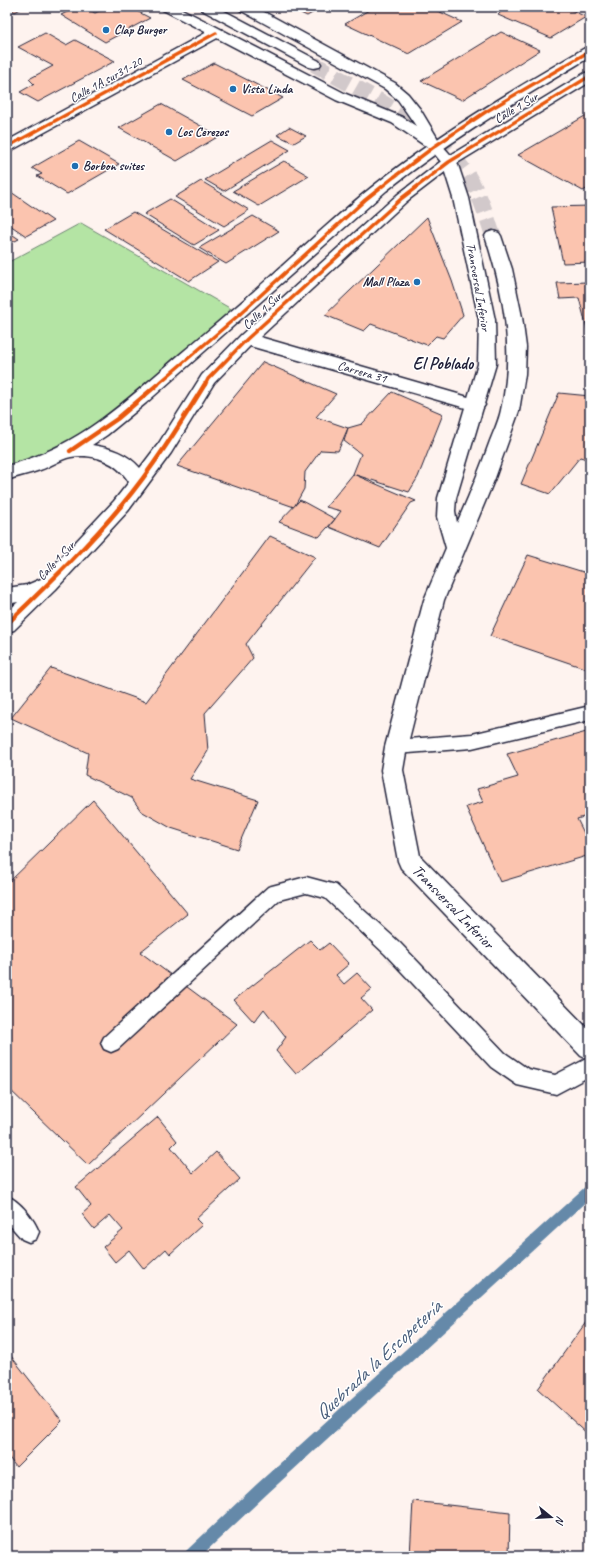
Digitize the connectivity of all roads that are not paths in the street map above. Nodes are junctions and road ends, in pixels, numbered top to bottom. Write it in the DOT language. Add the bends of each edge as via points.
graph roads {
  1 [pos="168,7"];
  2 [pos="207,7"];
  3 [pos="245,7"];
  4 [pos="216,33"];
  5 [pos="590,51"];
  6 [pos="314,64"];
  7 [pos="590,76"];
  8 [pos="435,146"];
  9 [pos="7,147"];
  10 [pos="449,162"];
  11 [pos="493,236"];
  12 [pos="247,339"];
  13 [pos="476,405"];
  14 [pos="70,451"];
  15 [pos="7,473"];
  16 [pos="140,483"];
  17 [pos="456,548"];
  18 [pos="50,584"];
  19 [pos="7,596"];
  20 [pos="7,624"];
  21 [pos="590,713"];
  22 [pos="396,747"];
  23 [pos="111,1043"];
  24 [pos="590,1048"];
  25 [pos="590,1066"];
  26 [pos="7,1206"];
  27 [pos="29,1232"];
  1 -- 4 [label="street, Transversal Inferior"];
  2 -- 6 [label="street"];
  3 -- 8 [label="street, Transversal Inferior" via="390,86 415,112"];
  4 -- 8 [label="street, Transversal Inferior" via="341,97 397,120"];
  4 -- 9 [label="street, Calle 1A sur31-20"];
  5 -- 8 [label="street, Calle 1 Sur" via="487,111"];
  7 -- 10 [label="street, Calle 1 Sur"];
  8 -- 10 [label="street, Transversal Inferior"];
  8 -- 14 [label="street, Calle 1 Sur" via="365,200 240,314 117,419"];
  10 -- 12 [label="street, Calle 1 Sur" via="389,208"];
  10 -- 13 [label="street, Transversal Inferior" via="461,198 487,320 487,364"];
  11 -- 17 [label="street, Transversal Inferior" via="504,269 514,317 516,374 510,411 486,478"];
  12 -- 13 [label="street, Carrera 31"];
  12 -- 16 [label="street, Calle 1 Sur" via="208,379 183,421"];
  13 -- 17 [label="street, Transversal Inferior" via="444,510"];
  14 -- 15 [label="street, Calle 1 Sur"];
  14 -- 16 [label="street" via="86,450 114,456 126,463"];
  16 -- 18 [label="street, Calle 1 Sur"];
  17 -- 22 [label="street, Transversal Inferior" via="434,600"];
  18 -- 19 [label="street" via="30,592"];
  18 -- 20 [label="street, Calle 1 Sur"];
  21 -- 22 [label="lane" via="472,741"];
  22 -- 24 [label="street, Transversal Inferior" via="392,770 409,861"];
  23 -- 25 [label="lane" via="274,893 306,885 330,891 392,948 498,1060 524,1078 556,1086"];
  26 -- 27 [label="lane"];
}
